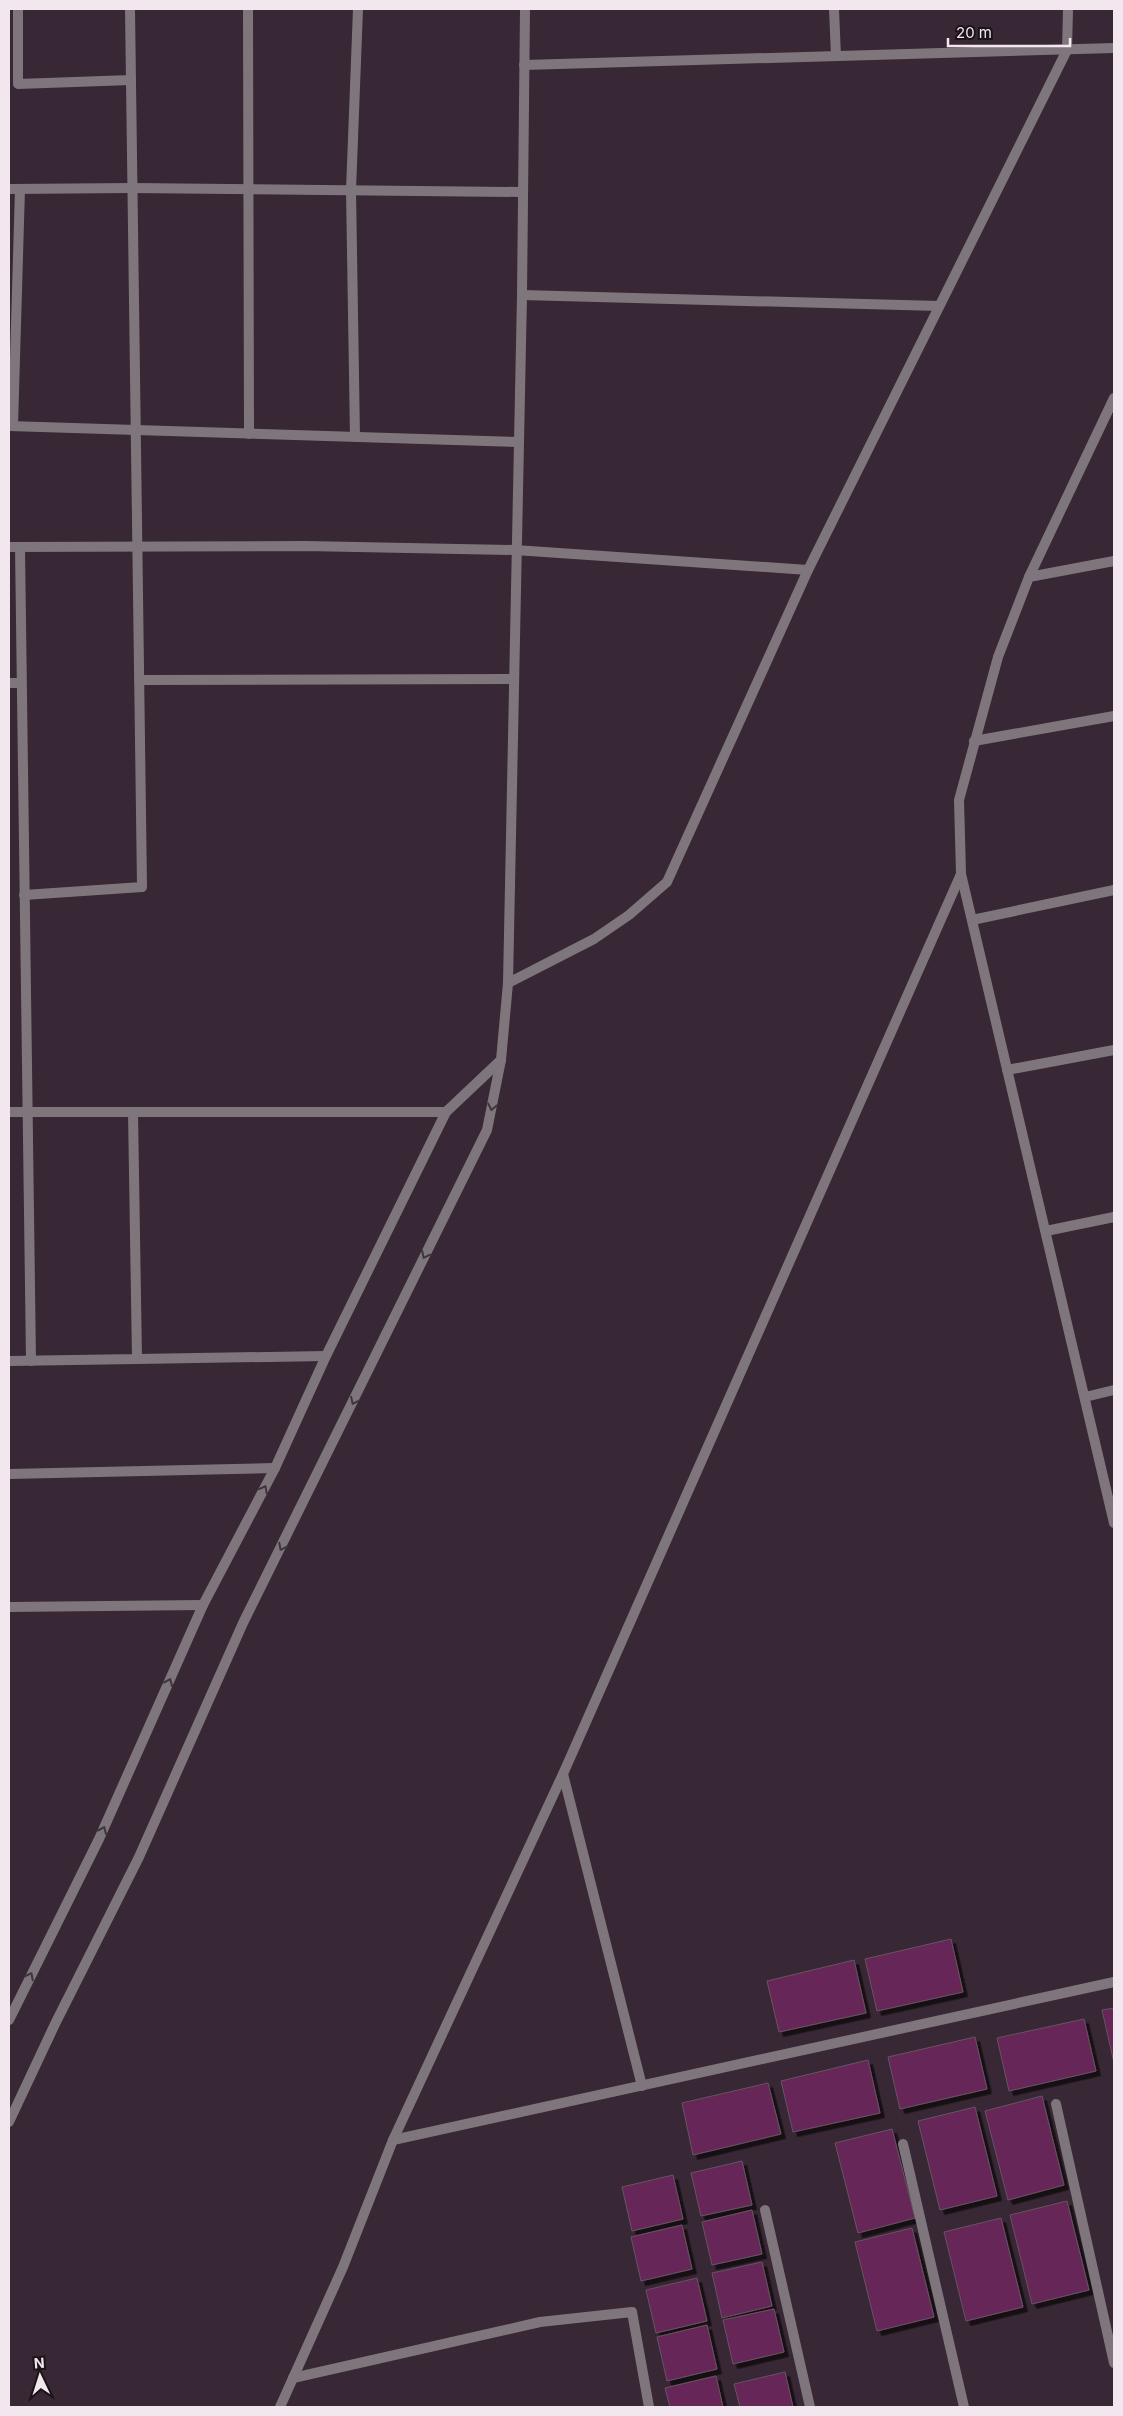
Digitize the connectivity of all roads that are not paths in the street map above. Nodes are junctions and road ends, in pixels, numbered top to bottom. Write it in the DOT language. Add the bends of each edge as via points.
graph roads {
  1 [pos="18,9"];
  2 [pos="130,9"];
  3 [pos="248,9"];
  4 [pos="358,9"];
  5 [pos="525,9"];
  6 [pos="834,9"];
  7 [pos="1068,9"];
  8 [pos="1114,48"];
  9 [pos="1067,50"];
  10 [pos="836,56"];
  11 [pos="524,65"];
  12 [pos="131,80"];
  13 [pos="13,84"];
  14 [pos="132,188"];
  15 [pos="9,189"];
  16 [pos="20,189"];
  17 [pos="247,189"];
  18 [pos="351,190"];
  19 [pos="522,192"];
  20 [pos="522,295"];
  21 [pos="939,306"];
  22 [pos="1114,398"];
  23 [pos="11,426"];
  24 [pos="136,430"];
  25 [pos="249,434"];
  26 [pos="355,437"];
  27 [pos="518,442"];
  28 [pos="137,546"];
  29 [pos="9,547"];
  30 [pos="20,547"];
  31 [pos="515,550"];
  32 [pos="1114,560"];
  33 [pos="808,570"];
  34 [pos="1029,577"];
  35 [pos="514,679"];
  36 [pos="139,680"];
  37 [pos="9,683"];
  38 [pos="22,683"];
  39 [pos="1114,716"];
  40 [pos="974,741"];
  41 [pos="961,874"];
  42 [pos="1114,890"];
  43 [pos="24,895"];
  44 [pos="972,920"];
  45 [pos="508,983"];
  46 [pos="1114,1050"];
  47 [pos="502,1060"];
  48 [pos="1007,1070"];
  49 [pos="9,1112"];
  50 [pos="27,1112"];
  51 [pos="132,1112"];
  52 [pos="446,1112"];
  53 [pos="1114,1217"];
  54 [pos="1046,1231"];
  55 [pos="326,1356"];
  56 [pos="137,1359"];
  57 [pos="9,1361"];
  58 [pos="31,1361"];
  59 [pos="1114,1390"];
  60 [pos="1085,1397"];
  61 [pos="275,1468"];
  62 [pos="9,1474"];
  63 [pos="1114,1522"];
  64 [pos="203,1605"];
  65 [pos="9,1607"];
  66 [pos="563,1774"];
  67 [pos="1114,1982"];
  68 [pos="9,2020"];
  69 [pos="642,2086"];
  70 [pos="1056,2104"];
  71 [pos="9,2122"];
  72 [pos="393,2140"];
  73 [pos="903,2144"];
  74 [pos="765,2210"];
  75 [pos="1114,2363"];
  76 [pos="293,2378"];
  77 [pos="280,2407"];
  78 [pos="649,2407"];
  79 [pos="810,2407"];
  80 [pos="964,2407"];
  1 -- 13 [label="street"];
  2 -- 12 [label="street"];
  3 -- 17 [label="street"];
  4 -- 18 [label="street"];
  5 -- 11 [label="street"];
  6 -- 10 [label="street"];
  7 -- 9 [label="street"];
  8 -- 9 [label="street"];
  9 -- 10 [label="street"];
  9 -- 21 [label="street"];
  10 -- 11 [label="street"];
  11 -- 19 [label="street"];
  12 -- 13 [label="street"];
  12 -- 14 [label="street"];
  14 -- 16 [label="street"];
  14 -- 17 [label="street"];
  14 -- 24 [label="street"];
  15 -- 16 [label="street"];
  16 -- 23 [label="street"];
  17 -- 18 [label="street"];
  17 -- 25 [label="street"];
  18 -- 19 [label="street"];
  18 -- 26 [label="street"];
  19 -- 20 [label="street"];
  20 -- 21 [label="street"];
  20 -- 27 [label="street"];
  21 -- 33 [label="street"];
  22 -- 34 [label="street"];
  23 -- 24 [label="street"];
  24 -- 25 [label="street"];
  24 -- 28 [label="street"];
  25 -- 26 [label="street"];
  26 -- 27 [label="street"];
  27 -- 31 [label="street"];
  28 -- 30 [label="street"];
  28 -- 31 [label="street"];
  28 -- 36 [label="street"];
  29 -- 30 [label="street"];
  30 -- 38 [label="street"];
  31 -- 33 [label="street"];
  31 -- 35 [label="street"];
  32 -- 34 [label="street"];
  33 -- 45 [label="street" via="666,882 629,915 594,939"];
  34 -- 40 [label="street" via="998,657"];
  35 -- 36 [label="street"];
  35 -- 45 [label="street"];
  36 -- 43 [label="street" via="142,887"];
  37 -- 38 [label="street"];
  38 -- 43 [label="street"];
  39 -- 40 [label="street"];
  40 -- 41 [label="street" via="959,800"];
  41 -- 44 [label="street"];
  41 -- 66 [label="street"];
  42 -- 44 [label="street"];
  43 -- 50 [label="street"];
  44 -- 48 [label="street"];
  45 -- 47 [label="street"];
  46 -- 48 [label="street"];
  47 -- 52 [label="street"];
  47 -- 71 [label="street, one-way" via="487,1130 243,1623 139,1856"];
  48 -- 54 [label="street"];
  49 -- 50 [label="street"];
  50 -- 51 [label="street"];
  50 -- 58 [label="street"];
  51 -- 52 [label="street"];
  51 -- 56 [label="street"];
  52 -- 55 [label="street"];
  53 -- 54 [label="street"];
  54 -- 60 [label="street"];
  55 -- 56 [label="street"];
  55 -- 61 [label="street"];
  56 -- 58 [label="street"];
  57 -- 58 [label="street"];
  59 -- 60 [label="street"];
  60 -- 63 [label="street"];
  61 -- 62 [label="street"];
  64 -- 61 [label="street, one-way"];
  64 -- 65 [label="street"];
  68 -- 64 [label="street, one-way" via="99,1839"];
  66 -- 69 [label="street"];
  66 -- 72 [label="street"];
  67 -- 69 [label="street"];
  69 -- 72 [label="street"];
  70 -- 75 [label="street"];
  72 -- 76 [label="street" via="343,2266"];
  73 -- 80 [label="street"];
  74 -- 79 [label="street"];
  76 -- 77 [label="street"];
  76 -- 78 [label="street" via="540,2322 632,2312"];
}
